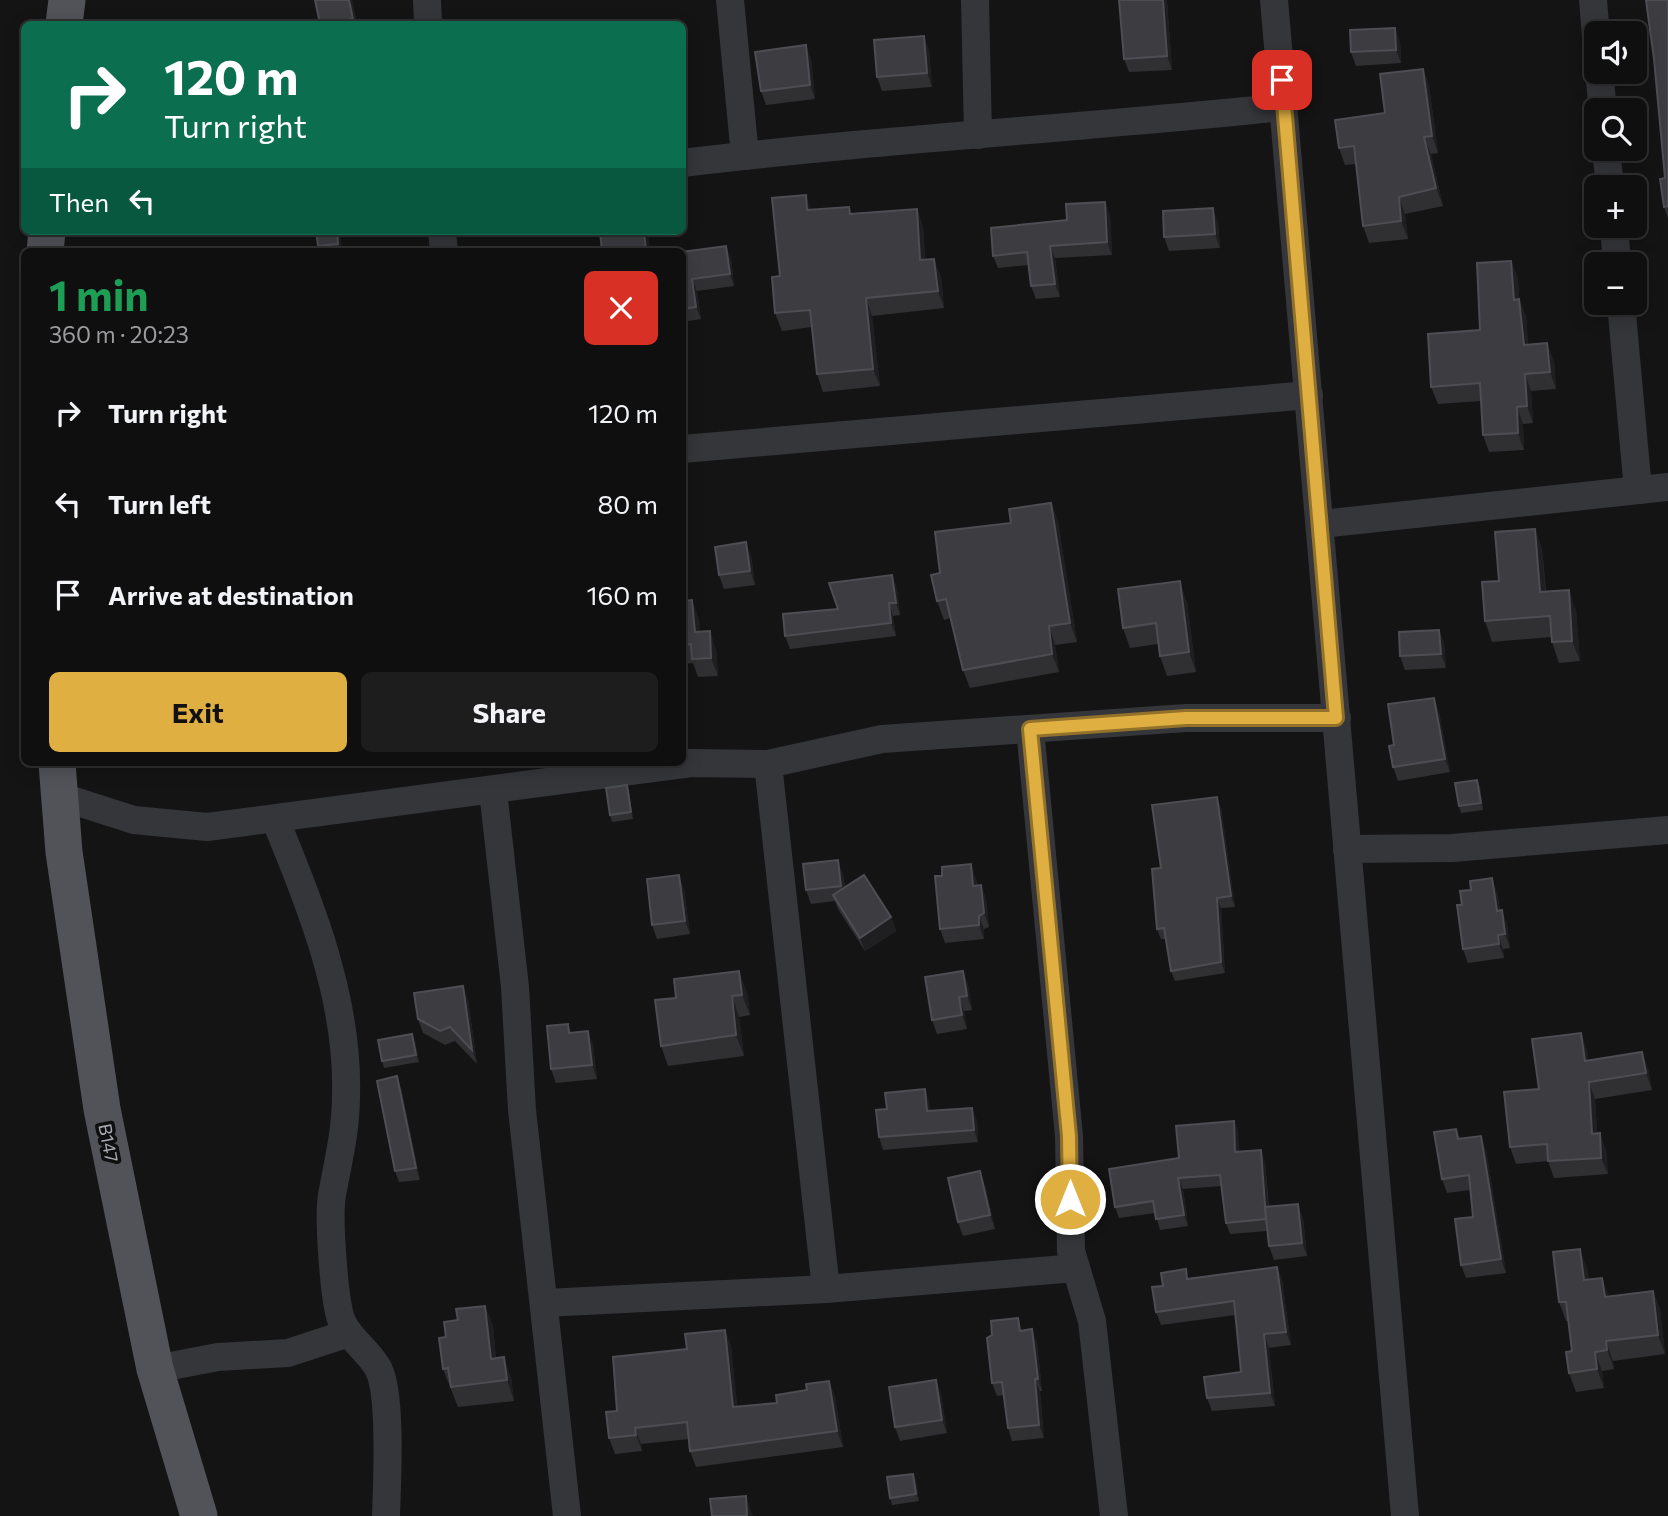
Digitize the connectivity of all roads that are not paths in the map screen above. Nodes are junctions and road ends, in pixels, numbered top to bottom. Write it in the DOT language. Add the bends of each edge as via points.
graph roads {
  1 [pos="67,0"];
  2 [pos="427,0"];
  3 [pos="730,0"];
  4 [pos="975,0"];
  5 [pos="1275,0"];
  6 [pos="1593,0"];
  7 [pos="64,21"];
  8 [pos="429,21"];
  9 [pos="1595,21"];
  10 [pos="1284,107"];
  11 [pos="978,135"];
  12 [pos="745,156"];
  13 [pos="686,163"];
  14 [pos="1622,315"];
  15 [pos="1309,394"];
  16 [pos="686,449"];
  17 [pos="1668,487"];
  18 [pos="1638,490"];
  19 [pos="1321,524"];
  20 [pos="1336,718"];
  21 [pos="1030,729"];
  22 [pos="686,764"];
  23 [pos="768,764"];
  24 [pos="670,766"];
  25 [pos="58,780"];
  26 [pos="493,791"];
  27 [pos="275,819"];
  28 [pos="1668,830"];
  29 [pos="1347,849"];
  30 [pos="1076,1268"];
  31 [pos="826,1289"];
  32 [pos="545,1303"];
  33 [pos="349,1333"];
  34 [pos="155,1369"];
  35 [pos="199,1516"];
  36 [pos="386,1516"];
  37 [pos="566,1516"];
  38 [pos="1114,1516"];
  39 [pos="1405,1516"];
  1 -- 7 [label="main road"];
  2 -- 8 [label="street"];
  3 -- 12 [label="street"];
  4 -- 11 [label="street"];
  5 -- 10 [label="street"];
  6 -- 9 [label="street"];
  10 -- 11 [label="street"];
  10 -- 15 [label="street"];
  11 -- 12 [label="street"];
  12 -- 13 [label="street"];
  14 -- 18 [label="street"];
  15 -- 16 [label="street"];
  15 -- 19 [label="street"];
  17 -- 18 [label="street"];
  18 -- 19 [label="street"];
  19 -- 20 [label="street"];
  20 -- 21 [label="street" via="1186,718"];
  20 -- 29 [label="street"];
  21 -- 23 [label="street" via="870,740"];
  21 -- 30 [label="street" via="1069,1136 1070,1223"];
  22 -- 23 [label="street"];
  23 -- 31 [label="street"];
  24 -- 26 [label="street"];
  25 -- 27 [label="street" via="156,824 207,827"];
  25 -- 34 [label="main road, B147 / B147" via="74,930 102,1109"];
  26 -- 27 [label="street"];
  26 -- 32 [label="street"];
  27 -- 33 [label="street" via="303,888 343,1035 346,1097 331,1216 339,1314"];
  28 -- 29 [label="street" via="1452,848"];
  29 -- 39 [label="street"];
  30 -- 31 [label="street"];
  30 -- 38 [label="street" via="1092,1321"];
  31 -- 32 [label="street"];
  32 -- 37 [label="street"];
  33 -- 34 [label="street" via="288,1353 218,1356"];
  33 -- 36 [label="street" via="380,1371 387,1438"];
  34 -- 35 [label="main road, B147 / B147"];
}
